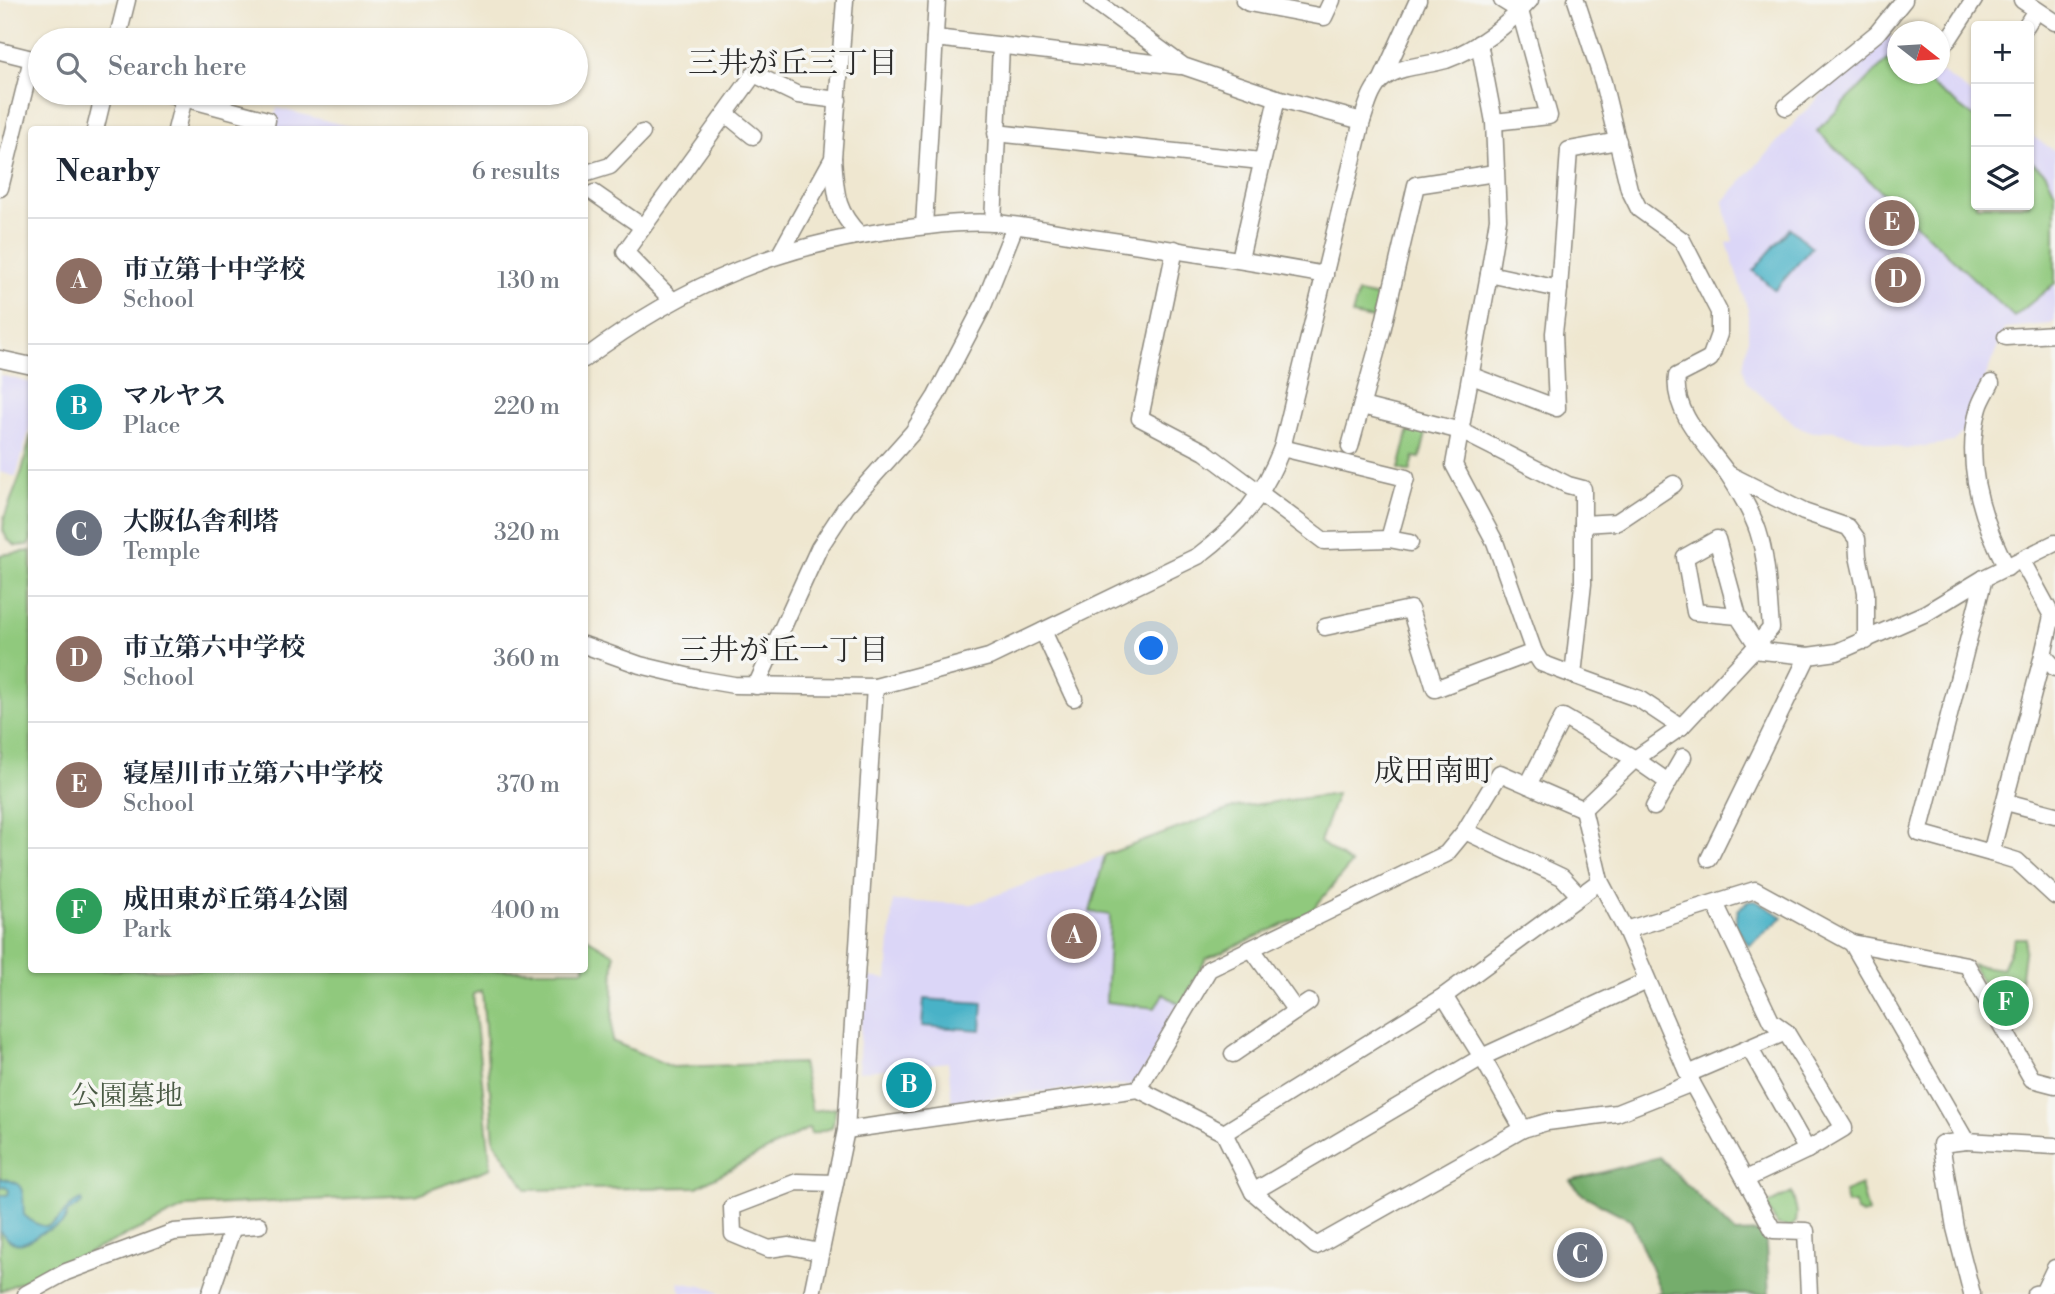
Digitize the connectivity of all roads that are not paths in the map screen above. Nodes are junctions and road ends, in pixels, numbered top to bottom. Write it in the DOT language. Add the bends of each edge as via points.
graph roads {
  1 [pos="127,0"];
  2 [pos="845,0"];
  3 [pos="937,0"];
  4 [pos="1093,0"];
  5 [pos="1332,0"];
  6 [pos="1418,0"];
  7 [pos="1502,0"];
  8 [pos="1576,0"];
  9 [pos="1904,0"];
  10 [pos="1974,0"];
  11 [pos="2022,0"];
  12 [pos="1248,1"];
  13 [pos="1525,6"];
  14 [pos="2036,10"];
  15 [pos="2029,21"];
  16 [pos="2055,22"];
  17 [pos="120,28"];
  18 [pos="1950,37"];
  19 [pos="935,38"];
  20 [pos="1479,43"];
  21 [pos="1001,46"];
  22 [pos="0,51"];
  23 [pos="28,58"];
  24 [pos="1183,66"];
  25 [pos="1382,79"];
  26 [pos="28,88"];
  27 [pos="1277,98"];
  28 [pos="838,100"];
  29 [pos="101,105"];
  30 [pos="182,105"];
  31 [pos="210,105"];
  32 [pos="1786,107"];
  33 [pos="726,114"];
  34 [pos="1362,121"];
  35 [pos="1494,122"];
  36 [pos="96,126"];
  37 [pos="177,126"];
  38 [pos="266,126"];
  39 [pos="996,133"];
  40 [pos="642,134"];
  41 [pos="753,136"];
  42 [pos="1618,141"];
  43 [pos="833,158"];
  44 [pos="1261,161"];
  45 [pos="588,173"];
  46 [pos="1495,173"];
  47 [pos="0,188"];
  48 [pos="594,193"];
  49 [pos="993,223"];
  50 [pos="924,226"];
  51 [pos="1015,226"];
  52 [pos="643,227"];
  53 [pos="859,234"];
  54 [pos="1175,250"];
  55 [pos="780,254"];
  56 [pos="1240,260"];
  57 [pos="1489,274"];
  58 [pos="1325,275"];
  59 [pos="1559,289"];
  60 [pos="672,300"];
  61 [pos="2055,334"];
  62 [pos="2006,337"];
  63 [pos="588,355"];
  64 [pos="0,359"];
  65 [pos="28,365"];
  66 [pos="1472,376"];
  67 [pos="1991,383"];
  68 [pos="1362,406"];
  69 [pos="1461,431"];
  70 [pos="1350,447"];
  71 [pos="1282,448"];
  72 [pos="1728,474"];
  73 [pos="1674,484"];
  74 [pos="1260,492"];
  75 [pos="1583,524"];
  76 [pos="1388,539"];
  77 [pos="1410,543"];
  78 [pos="2055,543"];
  79 [pos="2022,561"];
  80 [pos="2007,568"];
  81 [pos="1984,578"];
  82 [pos="1738,617"];
  83 [pos="1325,627"];
  84 [pos="1043,631"];
  85 [pos="1866,640"];
  86 [pos="588,646"];
  87 [pos="1755,648"];
  88 [pos="1534,652"];
  89 [pos="2043,655"];
  90 [pos="1808,656"];
  91 [pos="2055,668"];
  92 [pos="1573,674"];
  93 [pos="756,686"];
  94 [pos="875,687"];
  95 [pos="1074,698"];
  96 [pos="1681,727"];
  97 [pos="1682,757"];
  98 [pos="1635,759"];
  99 [pos="1668,782"];
  100 [pos="1528,785"];
  101 [pos="2006,802"];
  102 [pos="1654,807"];
  103 [pos="1583,809"];
  104 [pos="2055,815"];
  105 [pos="1465,831"];
  106 [pos="1991,853"];
  107 [pos="1709,859"];
  108 [pos="1600,881"];
  109 [pos="1579,895"];
  110 [pos="2055,896"];
  111 [pos="1715,904"];
  112 [pos="1626,930"];
  113 [pos="1852,943"];
  114 [pos="1252,949"];
  115 [pos="1647,981"];
  116 [pos="1444,996"];
  117 [pos="1786,1032"];
  118 [pos="1749,1049"];
  119 [pos="1233,1054"];
  120 [pos="1482,1057"];
  121 [pos="1690,1079"];
  122 [pos="2055,1085"];
  123 [pos="1138,1089"];
  124 [pos="1523,1129"];
  125 [pos="846,1130"];
  126 [pos="1224,1133"];
  127 [pos="1966,1141"];
  128 [pos="2055,1146"];
  129 [pos="1807,1150"];
  130 [pos="1746,1179"];
  131 [pos="835,1183"];
  132 [pos="1253,1192"];
  133 [pos="259,1225"];
  134 [pos="233,1227"];
  135 [pos="820,1252"];
  136 [pos="2055,1268"];
  137 [pos="26,1294"];
  138 [pos="210,1294"];
  139 [pos="812,1294"];
  140 [pos="1808,1294"];
  141 [pos="1972,1294"];
  142 [pos="2035,1294"];
  1 -- 17 [label="street"];
  2 -- 28 [label="street"];
  3 -- 19 [label="street"];
  4 -- 24 [label="street"];
  5 -- 12 [label="street" via="1324,17"];
  6 -- 25 [label="street"];
  7 -- 13 [label="street"];
  8 -- 42 [label="street"];
  9 -- 32 [label="street" via="1877,33"];
  10 -- 18 [label="street"];
  11 -- 14 [label="street"];
  13 -- 20 [label="street"];
  13 -- 35 [label="street" via="1549,116"];
  14 -- 15 [label="street"];
  14 -- 16 [label="street"];
  19 -- 21 [label="street"];
  19 -- 50 [label="street"];
  20 -- 25 [label="street" via="1447,59"];
  20 -- 35 [label="street"];
  21 -- 24 [label="street"];
  21 -- 39 [label="street"];
  22 -- 23 [label="street"];
  24 -- 27 [label="street"];
  25 -- 34 [label="street"];
  26 -- 47 [label="street"];
  27 -- 34 [label="street"];
  27 -- 44 [label="street"];
  28 -- 33 [label="street" via="797,95 754,74"];
  28 -- 43 [label="street"];
  29 -- 36 [label="street"];
  30 -- 37 [label="street"];
  31 -- 38 [label="street" via="267,120"];
  33 -- 41 [label="street"];
  33 -- 52 [label="street"];
  34 -- 58 [label="street"];
  35 -- 46 [label="street"];
  39 -- 44 [label="street"];
  39 -- 49 [label="street"];
  40 -- 45 [label="street" via="610,166"];
  42 -- 59 [label="street" via="1569,150"];
  42 -- 72 [label="street" via="1629,190 1639,209 1682,240 1719,312 1719,334 1710,359 1677,376 1676,387 1688,417"];
  43 -- 53 [label="street" via="839,206"];
  43 -- 55 [label="street"];
  44 -- 56 [label="street"];
  46 -- 57 [label="street" via="1498,219"];
  46 -- 68 [label="street" via="1416,186"];
  48 -- 52 [label="street"];
  49 -- 50 [label="street"];
  49 -- 51 [label="street"];
  50 -- 53 [label="street"];
  51 -- 54 [label="street"];
  51 -- 93 [label="street" via="983,306 936,396 913,432 846,507 819,548"];
  52 -- 60 [label="street" via="625,252"];
  53 -- 55 [label="street"];
  54 -- 56 [label="street"];
  54 -- 74 [label="street" via="1140,418 1205,452"];
  55 -- 60 [label="street"];
  56 -- 58 [label="street"];
  57 -- 59 [label="street"];
  57 -- 66 [label="street"];
  58 -- 71 [label="street"];
  59 -- 66 [label="street" via="1554,333 1557,408"];
  60 -- 63 [label="street"];
  61 -- 62 [label="street"];
  64 -- 65 [label="street"];
  66 -- 69 [label="street"];
  67 -- 80 [label="street" via="1979,407 1972,446 1980,503"];
  68 -- 69 [label="street"];
  68 -- 70 [label="street"];
  69 -- 75 [label="street" via="1583,489"];
  69 -- 88 [label="street" via="1454,465 1495,542"];
  71 -- 74 [label="street"];
  71 -- 76 [label="street" via="1406,478"];
  72 -- 85 [label="street" via="1804,513 1848,527 1857,539 1866,592"];
  72 -- 87 [label="street" via="1758,529 1765,556 1771,628"];
  73 -- 75 [label="street" via="1618,523"];
  74 -- 76 [label="street" via="1324,541"];
  74 -- 84 [label="street" via="1228,533 1198,556"];
  75 -- 92 [label="street" via="1583,584"];
  76 -- 77 [label="street"];
  78 -- 79 [label="street"];
  79 -- 80 [label="street"];
  79 -- 89 [label="street" via="2052,616"];
  80 -- 81 [label="street"];
  81 -- 85 [label="street" via="1926,613"];
  81 -- 106 [label="street" via="1919,833"];
  82 -- 82 [label="street" via="1695,612 1685,557 1717,540"];
  82 -- 87 [label="street"];
  83 -- 88 [label="street" via="1410,609 1435,690"];
  84 -- 94 [label="street" via="989,657"];
  84 -- 95 [label="street"];
  85 -- 90 [label="street" via="1837,652"];
  86 -- 93 [label="street" via="699,680"];
  87 -- 90 [label="street"];
  87 -- 96 [label="street"];
  88 -- 92 [label="street" via="1541,663"];
  89 -- 91 [label="street"];
  89 -- 101 [label="street"];
  90 -- 107 [label="street"];
  92 -- 96 [label="street" via="1639,699"];
  93 -- 94 [label="street"];
  94 -- 125 [label="street"];
  96 -- 98 [label="street"];
  97 -- 99 [label="street"];
  98 -- 99 [label="street"];
  98 -- 100 [label="street" via="1563,718"];
  98 -- 103 [label="street"];
  99 -- 102 [label="street"];
  100 -- 103 [label="street"];
  100 -- 105 [label="street" via="1500,773"];
  101 -- 104 [label="street"];
  101 -- 106 [label="street"];
  103 -- 108 [label="street"];
  105 -- 109 [label="street" via="1562,877"];
  105 -- 114 [label="street" via="1446,854"];
  106 -- 110 [label="street" via="2017,861"];
  108 -- 109 [label="street"];
  108 -- 112 [label="street"];
  109 -- 116 [label="street"];
  111 -- 112 [label="street"];
  111 -- 113 [label="street" via="1755,890"];
  111 -- 117 [label="street" via="1771,1021"];
  112 -- 115 [label="street"];
  113 -- 122 [label="street" via="1967,965 2032,1079"];
  113 -- 127 [label="street"];
  114 -- 119 [label="street" via="1302,1007"];
  114 -- 123 [label="street" via="1209,969"];
  115 -- 120 [label="street"];
  115 -- 121 [label="street"];
  116 -- 120 [label="street"];
  116 -- 126 [label="street"];
  117 -- 118 [label="street"];
  117 -- 129 [label="street" via="1844,1128"];
  118 -- 121 [label="street"];
  118 -- 129 [label="street"];
  120 -- 124 [label="street"];
  120 -- 132 [label="street"];
  121 -- 124 [label="street" via="1616,1113"];
  121 -- 130 [label="street"];
  123 -- 125 [label="street"];
  123 -- 126 [label="street"];
  124 -- 132 [label="street" via="1316,1246"];
  125 -- 131 [label="street"];
  126 -- 132 [label="street"];
  127 -- 128 [label="street"];
  127 -- 141 [label="street" via="1941,1144"];
  129 -- 130 [label="street"];
  130 -- 140 [label="street" via="1773,1230 1806,1231"];
  131 -- 135 [label="street"];
  131 -- 135 [label="street" via="797,1182 733,1207 733,1234 769,1249 789,1246"];
  133 -- 134 [label="street"];
  134 -- 137 [label="street" via="174,1232 66,1272"];
  134 -- 138 [label="street"];
  135 -- 139 [label="street"];
  136 -- 142 [label="street" via="2043,1293"];
}
